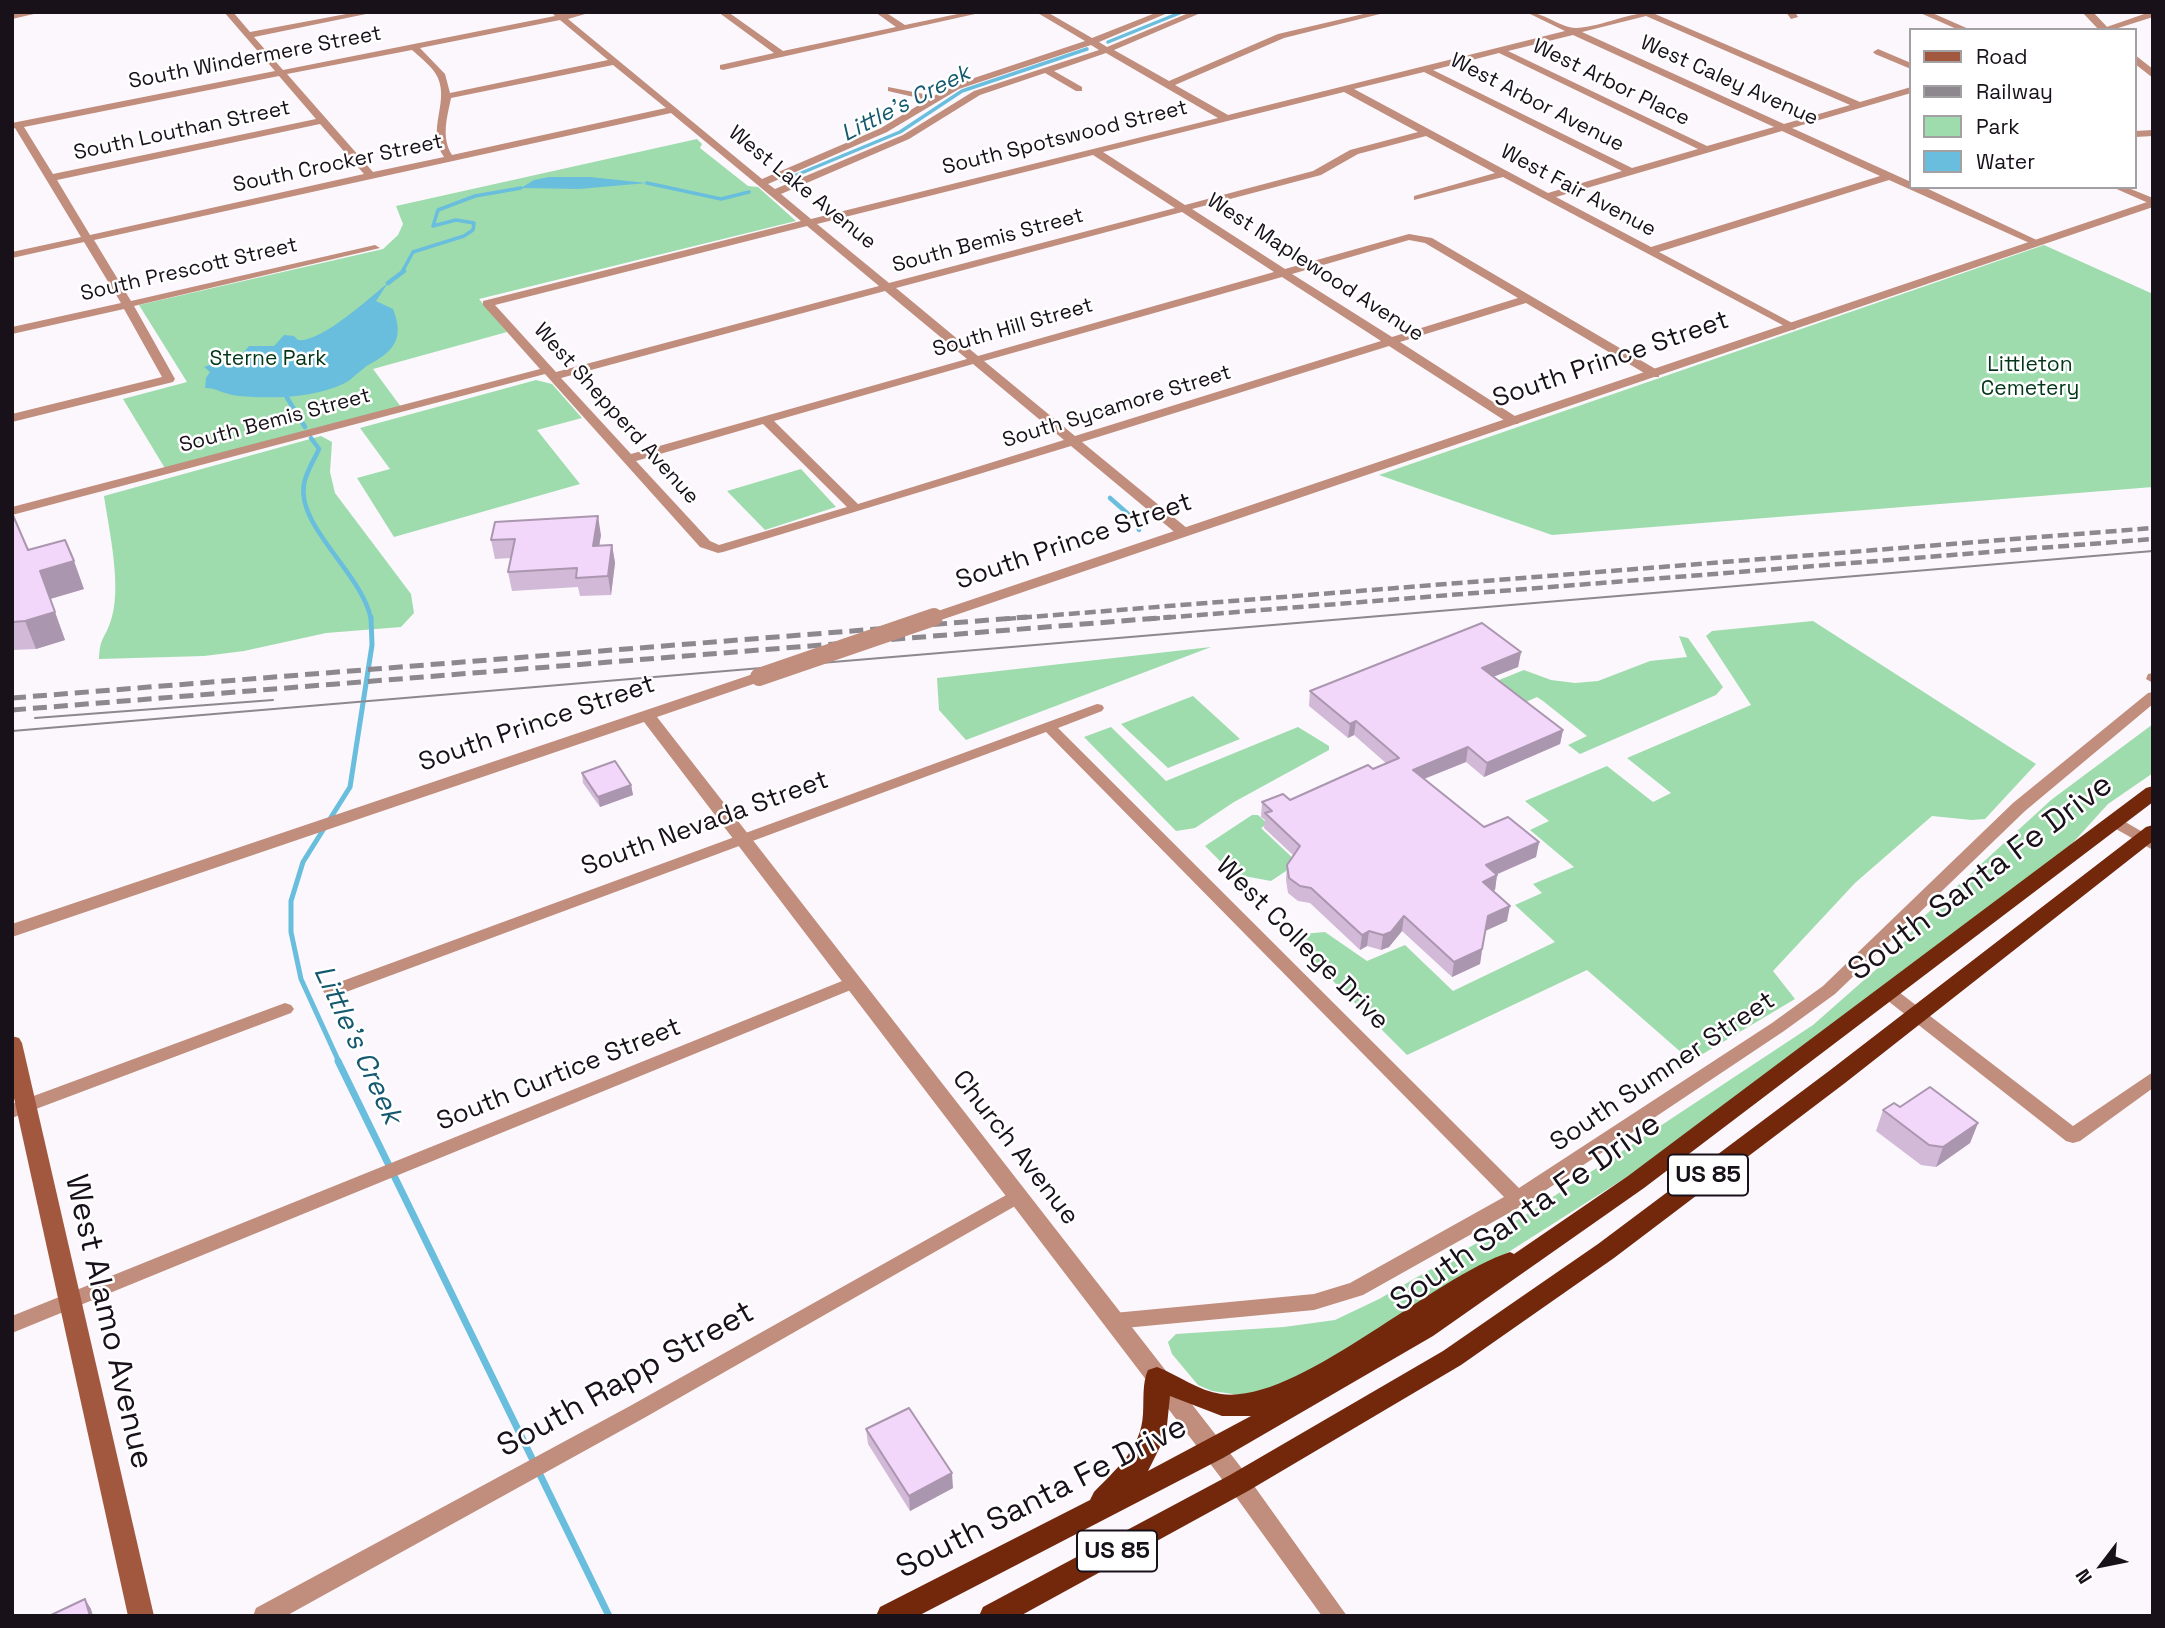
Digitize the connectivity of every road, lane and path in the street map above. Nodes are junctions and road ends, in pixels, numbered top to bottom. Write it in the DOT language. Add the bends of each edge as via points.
graph roads {
  1 [pos="31,12"];
  2 [pos="228,12"];
  3 [pos="588,12"];
  4 [pos="722,12"];
  5 [pos="879,12"];
  6 [pos="980,12"];
  7 [pos="1040,12"];
  8 [pos="1166,12"];
  9 [pos="1199,12"];
  10 [pos="1384,12"];
  11 [pos="1530,12"];
  12 [pos="1922,12"];
  13 [pos="2087,12"];
  14 [pos="367,13"];
  15 [pos="1650,13"];
  16 [pos="558,15"];
  17 [pos="2153,15"];
  18 [pos="12,16"];
  19 [pos="903,28"];
  20 [pos="1963,28"];
  21 [pos="2103,28"];
  22 [pos="2108,28"];
  23 [pos="1573,32"];
  24 [pos="248,36"];
  25 [pos="1092,41"];
  26 [pos="413,46"];
  27 [pos="1107,50"];
  28 [pos="1499,50"];
  29 [pos="1878,52"];
  30 [pos="781,54"];
  31 [pos="2137,60"];
  32 [pos="614,62"];
  33 [pos="723,66"];
  34 [pos="1910,66"];
  35 [pos="1425,69"];
  36 [pos="1046,71"];
  37 [pos="280,72"];
  38 [pos="2153,75"];
  39 [pos="1168,85"];
  40 [pos="891,89"];
  41 [pos="1079,89"];
  42 [pos="1346,89"];
  43 [pos="1910,90"];
  44 [pos="1895,94"];
  45 [pos="444,97"];
  46 [pos="933,99"];
  47 [pos="1910,101"];
  48 [pos="1859,105"];
  49 [pos="671,110"];
  50 [pos="1226,118"];
  51 [pos="321,121"];
  52 [pos="15,125"];
  53 [pos="1783,127"];
  54 [pos="1428,132"];
  55 [pos="1707,150"];
  56 [pos="1094,151"];
  57 [pos="450,159"];
  58 [pos="1631,172"];
  59 [pos="1504,173"];
  60 [pos="371,176"];
  61 [pos="1890,176"];
  62 [pos="51,178"];
  63 [pos="761,183"];
  64 [pos="1910,185"];
  65 [pos="1920,189"];
  66 [pos="2122,189"];
  67 [pos="774,193"];
  68 [pos="1548,196"];
  69 [pos="1418,198"];
  70 [pos="2153,202"];
  71 [pos="1184,209"];
  72 [pos="810,222"];
  73 [pos="88,238"];
  74 [pos="2038,243"];
  75 [pos="375,248"];
  76 [pos="1650,251"];
  77 [pos="12,255"];
  78 [pos="1282,272"];
  79 [pos="887,287"];
  80 [pos="1526,299"];
  81 [pos="487,303"];
  82 [pos="127,304"];
  83 [pos="1792,327"];
  84 [pos="12,331"];
  85 [pos="1391,342"];
  86 [pos="975,359"];
  87 [pos="551,373"];
  88 [pos="1655,374"];
  89 [pos="12,418"];
  90 [pos="765,419"];
  91 [pos="1514,421"];
  92 [pos="1073,440"];
  93 [pos="628,459"];
  94 [pos="856,509"];
  95 [pos="12,511"];
  96 [pos="1183,532"];
  97 [pos="718,549"];
  98 [pos="2153,696"];
  99 [pos="1097,708"];
  100 [pos="647,715"];
  101 [pos="1048,726"];
  102 [pos="2153,792"];
  103 [pos="2115,821"];
  104 [pos="2149,838"];
  105 [pos="740,839"];
  106 [pos="12,931"];
  107 [pos="852,983"];
  108 [pos="332,991"];
  109 [pos="1889,993"];
  110 [pos="285,1009"];
  111 [pos="1917,1016"];
  112 [pos="12,1042"];
  113 [pos="2153,1079"];
  114 [pos="19,1108"];
  115 [pos="1017,1196"];
  116 [pos="1518,1199"];
  117 [pos="1532,1256"];
  118 [pos="71,1301"];
  119 [pos="1114,1321"];
  120 [pos="12,1325"];
  121 [pos="1157,1378"];
  122 [pos="1214,1450"];
  123 [pos="1239,1483"];
  124 [pos="1090,1513"];
  125 [pos="141,1616"];
  126 [pos="264,1616"];
  127 [pos="890,1616"];
  128 [pos="993,1616"];
  129 [pos="1336,1616"];
  1 -- 18 [label="street"];
  2 -- 24 [label="street"];
  3 -- 16 [label="street, South Windermere Street"];
  4 -- 30 [label="street"];
  5 -- 19 [label="street"];
  6 -- 19 [label="street"];
  7 -- 25 [label="street"];
  8 -- 25 [label="street"];
  9 -- 27 [label="street"];
  10 -- 39 [label="street" via="1281,36"];
  11 -- 23 [label="street, West Caley Avenue"];
  12 -- 20 [label="street"];
  13 -- 21 [label="street"];
  14 -- 24 [label="street"];
  15 -- 23 [label="street, South Spotswood Street"];
  15 -- 48 [label="street"];
  16 -- 26 [label="street, South Windermere Street"];
  16 -- 32 [label="street, West Lake Avenue"];
  17 -- 22 [label="street"];
  19 -- 30 [label="street"];
  23 -- 28 [label="street, South Spotswood Street"];
  23 -- 53 [label="street, West Caley Avenue"];
  24 -- 37 [label="street"];
  25 -- 27 [label="street"];
  25 -- 46 [label="street" via="973,80"];
  26 -- 37 [label="street, South Windermere Street"];
  26 -- 45 [label="street" via="442,78"];
  27 -- 36 [label="street"];
  27 -- 39 [label="street"];
  28 -- 35 [label="street, South Spotswood Street"];
  28 -- 55 [label="street, West Arbor Place"];
  29 -- 34 [label="street"];
  30 -- 33 [label="street"];
  31 -- 38 [label="street"];
  32 -- 45 [label="street"];
  32 -- 49 [label="street, West Lake Avenue"];
  35 -- 42 [label="street, South Spotswood Street"];
  35 -- 58 [label="street, West Arbor Avenue"];
  36 -- 41 [label="street"];
  36 -- 67 [label="street" via="977,93 906,137"];
  37 -- 51 [label="street"];
  37 -- 52 [label="street, South Windermere Street"];
  39 -- 50 [label="street"];
  40 -- 46 [label="street"];
  42 -- 50 [label="street, South Spotswood Street"];
  42 -- 54 [label="street, West Fair Avenue"];
  43 -- 44 [label="street"];
  44 -- 47 [label="street"];
  44 -- 48 [label="street"];
  45 -- 57 [label="street" via="439,139"];
  46 -- 63 [label="street" via="884,130"];
  48 -- 53 [label="street"];
  49 -- 57 [label="street, South Crocker Street"];
  49 -- 63 [label="street, West Lake Avenue"];
  50 -- 56 [label="street, South Spotswood Street"];
  51 -- 60 [label="street"];
  51 -- 62 [label="street, South Louthan Street"];
  52 -- 62 [label="street"];
  53 -- 55 [label="street"];
  53 -- 61 [label="street, West Caley Avenue"];
  54 -- 59 [label="street, West Fair Avenue"];
  54 -- 71 [label="street, South Bemis Street" via="1354,152 1317,173"];
  55 -- 58 [label="street"];
  56 -- 71 [label="street, West Maplewood Avenue"];
  56 -- 72 [label="street, South Spotswood Street"];
  57 -- 60 [label="street, South Crocker Street"];
  58 -- 68 [label="street"];
  59 -- 68 [label="street, West Fair Avenue"];
  59 -- 69 [label="street"];
  60 -- 73 [label="street, South Crocker Street"];
  61 -- 64 [label="street, West Caley Avenue"];
  61 -- 76 [label="street"];
  62 -- 73 [label="street"];
  63 -- 67 [label="street, West Lake Avenue"];
  65 -- 74 [label="street, West Caley Avenue"];
  66 -- 70 [label="street"];
  67 -- 72 [label="street, West Lake Avenue"];
  68 -- 76 [label="street, West Fair Avenue"];
  70 -- 74 [label="street, South Prince Street"];
  71 -- 78 [label="street, West Maplewood Avenue"];
  71 -- 79 [label="street, South Bemis Street"];
  72 -- 79 [label="street, West Lake Avenue"];
  72 -- 81 [label="street, South Spotswood Street"];
  73 -- 77 [label="street, South Crocker Street"];
  73 -- 82 [label="street"];
  74 -- 83 [label="street, South Prince Street"];
  75 -- 82 [label="street, South Prescott Street"];
  76 -- 83 [label="street, West Fair Avenue"];
  78 -- 80 [label="street, South Hill Street" via="1409,237 1428,240"];
  78 -- 85 [label="street, West Maplewood Avenue"];
  78 -- 86 [label="street, South Hill Street"];
  79 -- 86 [label="street, West Lake Avenue"];
  79 -- 87 [label="street, South Bemis Street"];
  80 -- 85 [label="street, South Sycamore Street"];
  80 -- 88 [label="street"];
  81 -- 87 [label="street, West Shepperd Avenue"];
  82 -- 84 [label="street, South Prescott Street"];
  82 -- 89 [label="street" via="169,379"];
  83 -- 88 [label="street, South Prince Street"];
  85 -- 91 [label="street, West Maplewood Avenue"];
  85 -- 92 [label="street, South Sycamore Street"];
  86 -- 90 [label="street, South Hill Street"];
  86 -- 92 [label="street, West Lake Avenue"];
  87 -- 93 [label="street, West Shepperd Avenue"];
  87 -- 95 [label="street, South Bemis Street"];
  88 -- 91 [label="street, South Prince Street"];
  90 -- 93 [label="street, South Hill Street"];
  90 -- 94 [label="street"];
  91 -- 96 [label="street, South Prince Street"];
  92 -- 94 [label="street, South Sycamore Street"];
  92 -- 96 [label="street, West Lake Avenue"];
  93 -- 97 [label="street, West Shepperd Avenue" via="705,544"];
  94 -- 97 [label="street, South Sycamore Street"];
  96 -- 100 [label="street, South Prince Street, bridge"];
  98 -- 116 [label="street, South Sumner Street" via="2019,807 1829,990"];
  99 -- 101 [label="street, South Nevada Street"];
  100 -- 105 [label="street, Church Avenue"];
  100 -- 106 [label="street, South Prince Street"];
  101 -- 105 [label="street, South Nevada Street"];
  101 -- 116 [label="street, West College Drive"];
  102 -- 103 [label="highway, South Santa Fe Drive / US 85"];
  103 -- 104 [label="street"];
  103 -- 109 [label="highway, South Santa Fe Drive / US 85"];
  104 -- 111 [label="highway, US 85"];
  105 -- 107 [label="street, Church Avenue"];
  105 -- 108 [label="street, South Nevada Street"];
  107 -- 115 [label="street, Church Avenue"];
  107 -- 118 [label="street, South Curtice Street"];
  109 -- 111 [label="street"];
  109 -- 117 [label="highway, South Santa Fe Drive / US 85"];
  110 -- 114 [label="street"];
  111 -- 113 [label="street" via="2073,1136"];
  111 -- 123 [label="highway, US 85" via="1529,1305 1452,1358"];
  112 -- 114 [label="main road, West Alamo Avenue"];
  114 -- 118 [label="main road, West Alamo Avenue"];
  115 -- 119 [label="street, Church Avenue"];
  115 -- 126 [label="street, South Rapp Street"];
  116 -- 119 [label="street, South Sumner Street" via="1356,1289 1314,1302"];
  117 -- 121 [label="highway" via="1487,1271 1276,1397 1224,1405"];
  117 -- 122 [label="highway, South Santa Fe Drive / US 85" via="1424,1329"];
  118 -- 120 [label="street, South Curtice Street"];
  118 -- 125 [label="main road, West Alamo Avenue"];
  119 -- 121 [label="street, Church Avenue"];
  121 -- 122 [label="street, Church Avenue"];
  121 -- 124 [label="highway" via="1153,1444"];
  122 -- 123 [label="street, Church Avenue"];
  122 -- 124 [label="highway, South Santa Fe Drive / US 85"];
  123 -- 128 [label="highway, US 85"];
  123 -- 129 [label="street, Church Avenue"];
  124 -- 127 [label="highway, South Santa Fe Drive / US 85"];
}
